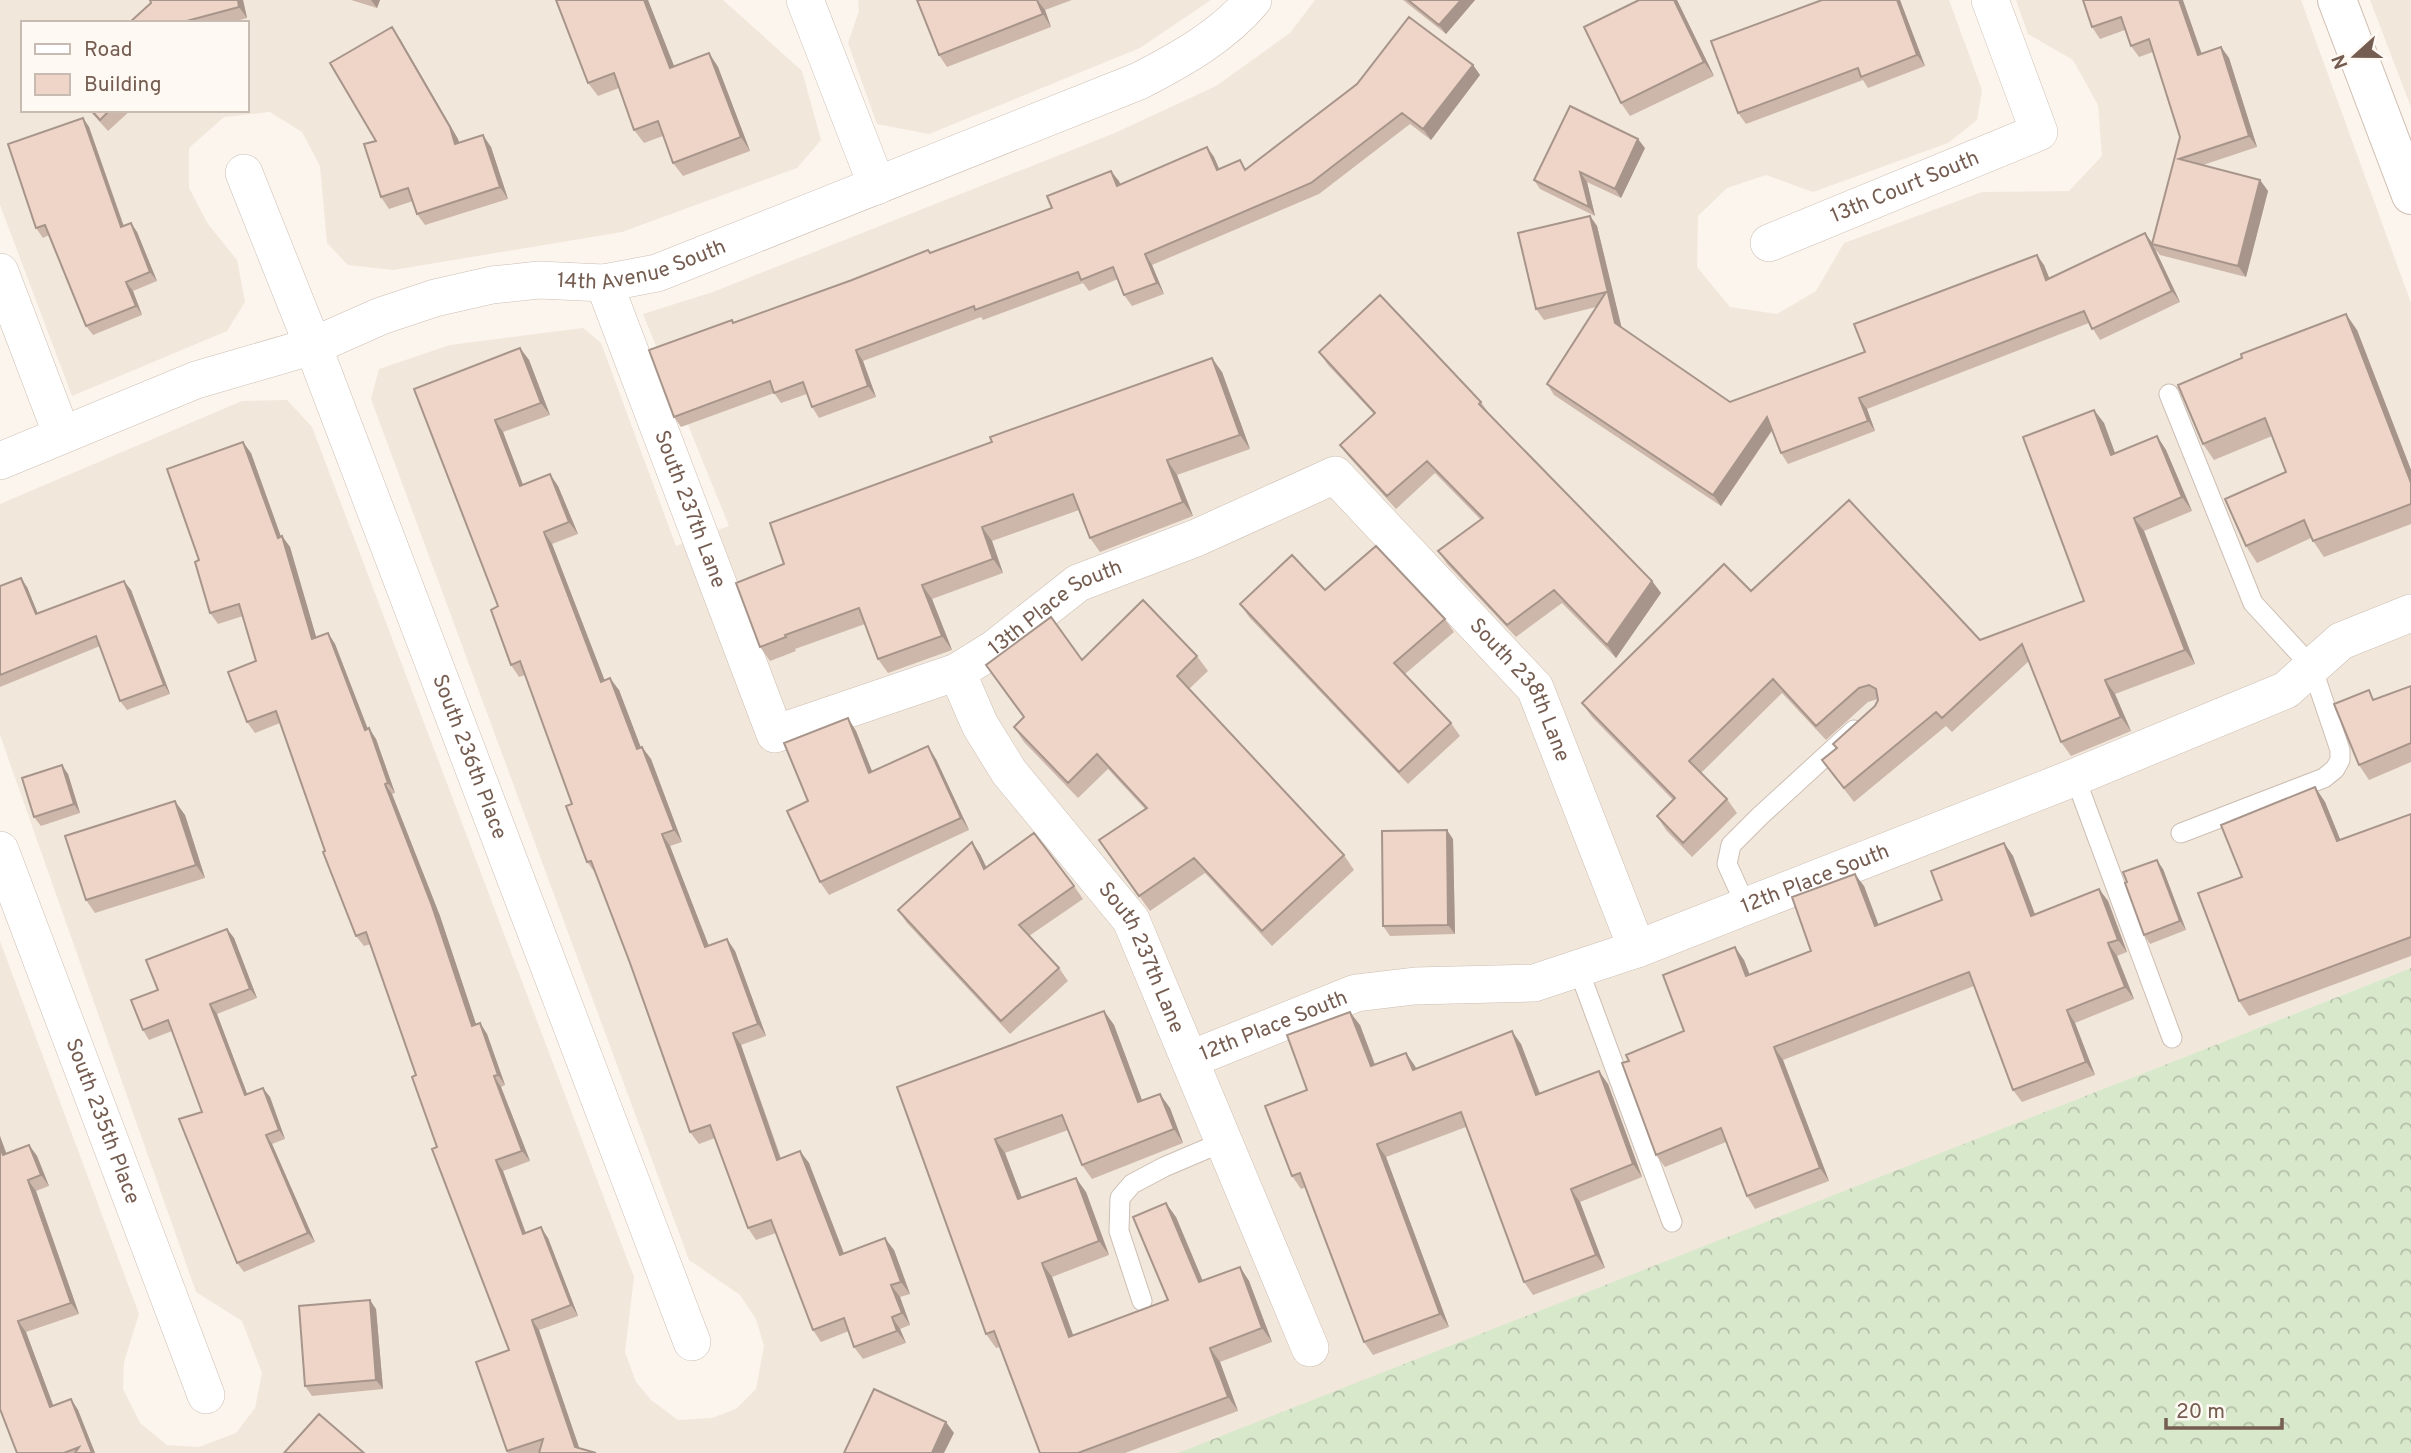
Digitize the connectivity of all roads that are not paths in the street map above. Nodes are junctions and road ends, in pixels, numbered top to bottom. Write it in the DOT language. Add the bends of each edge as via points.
graph roads {
  1 [pos="805,0"];
  2 [pos="1253,0"];
  3 [pos="1990,0"];
  4 [pos="2337,0"];
  5 [pos="244,173"];
  6 [pos="877,186"];
  7 [pos="2411,195"];
  8 [pos="1769,243"];
  9 [pos="0,272"];
  10 [pos="604,283"];
  11 [pos="313,346"];
  12 [pos="2169,394"];
  13 [pos="62,435"];
  14 [pos="0,461"];
  15 [pos="1335,475"];
  16 [pos="2411,613"];
  17 [pos="2312,667"];
  18 [pos="957,672"];
  19 [pos="1867,719"];
  20 [pos="775,734"];
  21 [pos="2076,777"];
  22 [pos="2181,833"];
  23 [pos="0,850"];
  24 [pos="1746,906"];
  25 [pos="1637,949"];
  26 [pos="1578,968"];
  27 [pos="2172,1038"];
  28 [pos="1191,1059"];
  29 [pos="1225,1141"];
  30 [pos="1672,1222"];
  31 [pos="1142,1301"];
  32 [pos="692,1342"];
  33 [pos="1310,1348"];
  34 [pos="206,1395"];
  1 -- 6 [label="street"];
  2 -- 6 [label="street, 14th Avenue South" via="1199,47 1149,76"];
  3 -- 8 [label="street, 13th Court South" via="2039,132"];
  4 -- 7 [label="street"];
  5 -- 11 [label="street, South 236th Place"];
  6 -- 10 [label="street, 14th Avenue South" via="657,274"];
  9 -- 13 [label="street"];
  10 -- 11 [label="street, 14th Avenue South" via="540,280 492,285 381,316"];
  10 -- 20 [label="street, South 237th Lane"];
  11 -- 13 [label="street, 14th Avenue South" via="196,380"];
  11 -- 32 [label="street, South 236th Place"];
  12 -- 17 [label="lane" via="2253,603"];
  13 -- 14 [label="street, 14th Avenue South"];
  15 -- 18 [label="street, 13th Place South" via="1196,538 1078,583"];
  15 -- 25 [label="street, South 238th Lane" via="1535,688"];
  16 -- 17 [label="street, 12th Place South" via="2342,641"];
  17 -- 21 [label="street, 12th Place South" via="2286,690"];
  17 -- 22 [label="lane" via="2340,750 2335,769 2310,785"];
  18 -- 20 [label="street, 13th Place South"];
  18 -- 28 [label="street, South 237th Lane" via="980,725 1010,772 1131,920"];
  19 -- 24 [label="lane" via="1731,845 1727,864"];
  21 -- 24 [label="street, 12th Place South"];
  21 -- 27 [label="lane"];
  23 -- 34 [label="street, South 235th Place"];
  24 -- 25 [label="street, 12th Place South"];
  25 -- 26 [label="street, 12th Place South"];
  26 -- 28 [label="street, 12th Place South" via="1534,983 1415,986 1356,993"];
  26 -- 30 [label="lane"];
  28 -- 29 [label="street, South 237th Lane"];
  29 -- 31 [label="lane" via="1132,1184 1120,1198 1119,1231"];
  29 -- 33 [label="street, South 237th Lane"];
}
